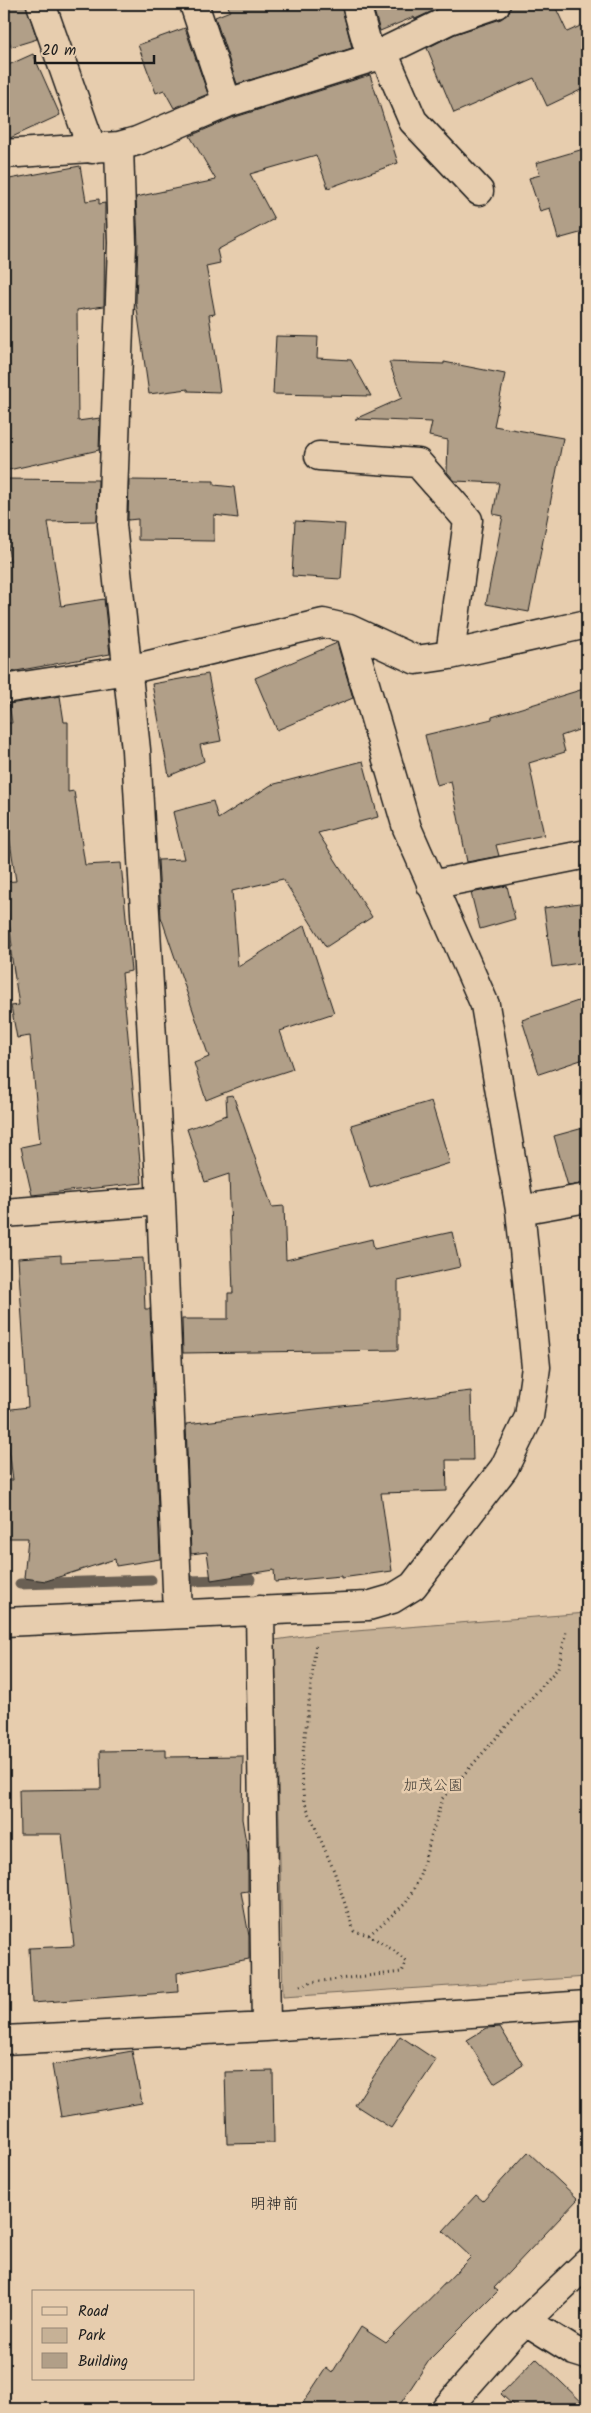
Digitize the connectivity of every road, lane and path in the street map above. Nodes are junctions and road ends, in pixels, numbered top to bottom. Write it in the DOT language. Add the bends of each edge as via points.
graph roads {
  1 [pos="41,4"];
  2 [pos="194,4"];
  3 [pos="356,4"];
  4 [pos="496,4"];
  5 [pos="377,55"];
  6 [pos="227,103"];
  7 [pos="119,146"];
  8 [pos="92,149"];
  9 [pos="4,154"];
  10 [pos="479,191"];
  11 [pos="319,456"];
  12 [pos="587,624"];
  13 [pos="349,629"];
  14 [pos="450,655"];
  15 [pos="128,670"];
  16 [pos="4,689"];
  17 [pos="587,854"];
  18 [pos="432,885"];
  19 [pos="587,1198"];
  20 [pos="161,1201"];
  21 [pos="520,1210"];
  22 [pos="4,1213"];
  23 [pos="260,1610"];
  24 [pos="178,1614"];
  25 [pos="4,1622"];
  26 [pos="566,1632"];
  27 [pos="316,1634"];
  28 [pos="369,1935"];
  29 [pos="293,1988"];
  30 [pos="587,2005"];
  31 [pos="266,2027"];
  32 [pos="4,2040"];
  33 [pos="587,2263"];
  34 [pos="526,2321"];
  35 [pos="587,2355"];
  36 [pos="446,2409"];
  1 -- 8 [label="street"];
  2 -- 6 [label="street"];
  3 -- 5 [label="street"];
  4 -- 5 [label="street" via="450,20"];
  5 -- 6 [label="street"];
  5 -- 10 [label="street" via="413,122"];
  6 -- 7 [label="street"];
  7 -- 8 [label="street"];
  7 -- 15 [label="street" via="122,243 112,525"];
  8 -- 9 [label="street"];
  11 -- 14 [label="street" via="418,464 468,520"];
  12 -- 14 [label="street"];
  13 -- 14 [label="street" via="416,660"];
  13 -- 15 [label="street" via="323,623"];
  13 -- 18 [label="street" via="406,828"];
  15 -- 16 [label="street"];
  15 -- 20 [label="street"];
  17 -- 18 [label="street"];
  18 -- 21 [label="street" via="485,1005"];
  19 -- 21 [label="street"];
  20 -- 22 [label="street"];
  20 -- 24 [label="street"];
  21 -- 23 [label="street" via="536,1366 528,1417 504,1468 413,1586 392,1599 368,1606"];
  23 -- 24 [label="street"];
  23 -- 31 [label="street"];
  24 -- 25 [label="street"];
  26 -- 28 [label="path" via="558,1668 442,1799 419,1879 406,1903"];
  27 -- 28 [label="path" via="301,1770 304,1801 334,1871 354,1931"];
  28 -- 29 [label="path" via="406,1962 402,1972 312,1982"];
  30 -- 31 [label="street"];
  31 -- 32 [label="street"];
  33 -- 34 [label="street"];
  34 -- 35 [label="street" via="574,2351"];
  34 -- 36 [label="street"];
}
